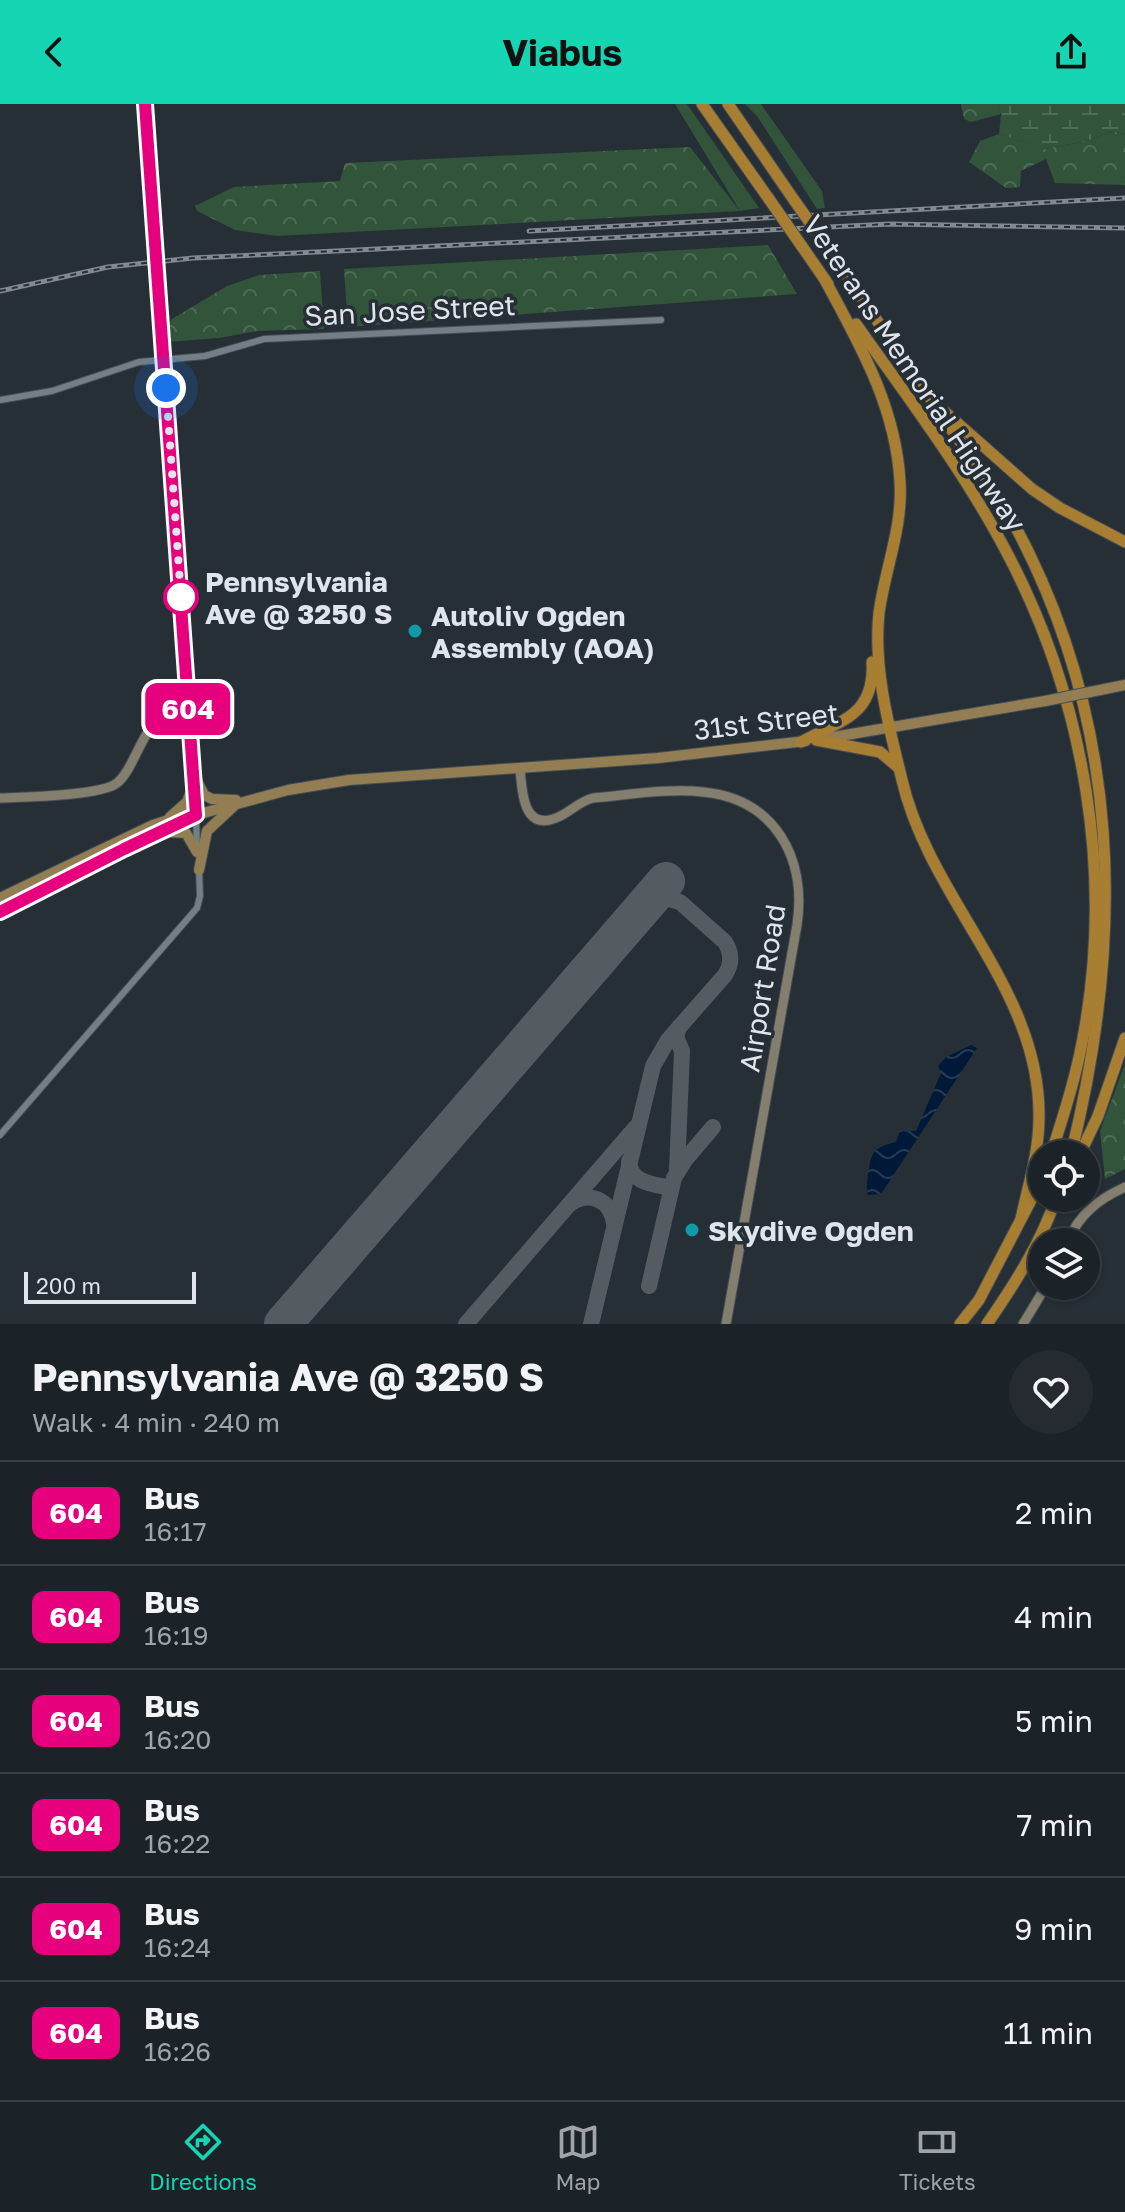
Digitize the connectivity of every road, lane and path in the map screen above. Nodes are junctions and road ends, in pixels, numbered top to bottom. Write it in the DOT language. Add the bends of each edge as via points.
graph roads {
  1 [pos="145,104"];
  2 [pos="702,104"];
  3 [pos="728,104"];
  4 [pos="825,280"];
  5 [pos="661,320"];
  6 [pos="163,359"];
  7 [pos="929,396"];
  8 [pos="0,400"];
  9 [pos="1125,542"];
  10 [pos="880,611"];
  11 [pos="1125,685"];
  12 [pos="189,717"];
  13 [pos="891,728"];
  14 [pos="816,740"];
  15 [pos="801,742"];
  16 [pos="899,768"];
  17 [pos="520,769"];
  18 [pos="194,780"];
  19 [pos="0,798"];
  20 [pos="240,802"];
  21 [pos="196,815"];
  22 [pos="167,820"];
  23 [pos="163,832"];
  24 [pos="197,852"];
  25 [pos="199,870"];
  26 [pos="0,898"];
  27 [pos="0,912"];
  28 [pos="1125,1038"];
  29 [pos="0,1135"];
  30 [pos="1056,1140"];
  31 [pos="1076,1140"];
  32 [pos="1087,1140"];
  33 [pos="1125,1187"];
  34 [pos="1028,1206"];
  35 [pos="1052,1212"];
  36 [pos="1021,1219"];
  37 [pos="1075,1228"];
  38 [pos="1038,1300"];
  39 [pos="726,1324"];
  40 [pos="960,1324"];
  41 [pos="987,1324"];
  42 [pos="1023,1324"];
  1 -- 6 [label="street, bridge"];
  2 -- 4 [label="highway, Veterans Memorial Highway, bridge"];
  3 -- 7 [label="highway, Veterans Memorial Highway, bridge"];
  4 -- 10 [label="highway" via="876,377 898,457 901,509"];
  4 -- 30 [label="highway, Veterans Memorial Highway" via="966,481 1031,602 1065,691 1084,777 1095,936 1082,1043"];
  5 -- 6 [label="street, San Jose Street" via="264,339 205,356"];
  6 -- 8 [label="street, San Jose Street"];
  6 -- 12 [label="street"];
  7 -- 9 [label="highway" via="1032,489"];
  7 -- 31 [label="highway, Veterans Memorial Highway" via="1012,519 1039,573 1066,637 1096,738 1111,840 1113,948 1102,1044"];
  10 -- 13 [label="highway" via="878,664"];
  10 -- 15 [label="highway" via="873,626 872,683 866,702"];
  11 -- 13 [label="main road, 31st Street, bridge"];
  12 -- 18 [label="street"];
  12 -- 19 [label="street" via="152,726 115,786"];
  13 -- 14 [label="main road, 31st Street"];
  13 -- 16 [label="highway"];
  14 -- 15 [label="main road, 31st Street"];
  14 -- 16 [label="highway" via="880,752"];
  15 -- 17 [label="main road, 31st Street"];
  16 -- 36 [label="highway" via="914,822 1010,995 1029,1040 1039,1118"];
  17 -- 20 [label="main road, 31st Street" via="319,784"];
  17 -- 39 [label="street, Airport Road" via="527,810 544,820 593,798 701,791 737,800 774,828 796,865 797,925"];
  18 -- 20 [label="main road" via="212,799"];
  18 -- 21 [label="street"];
  18 -- 22 [label="main road" via="187,802"];
  20 -- 21 [label="main road, 31st Street"];
  20 -- 25 [label="main road" via="207,831"];
  21 -- 22 [label="main road"];
  21 -- 23 [label="main road"];
  21 -- 24 [label="street"];
  22 -- 26 [label="main road"];
  23 -- 24 [label="main road" via="186,833"];
  23 -- 27 [label="main road"];
  24 -- 25 [label="street"];
  25 -- 29 [label="street" via="197,908"];
  28 -- 32 [label="highway"];
  33 -- 37 [label="street" via="1083,1214"];
  34 -- 36 [label="highway"];
  35 -- 41 [label="highway"];
  36 -- 40 [label="highway" via="979,1300"];
  38 -- 42 [label="street"];
}
